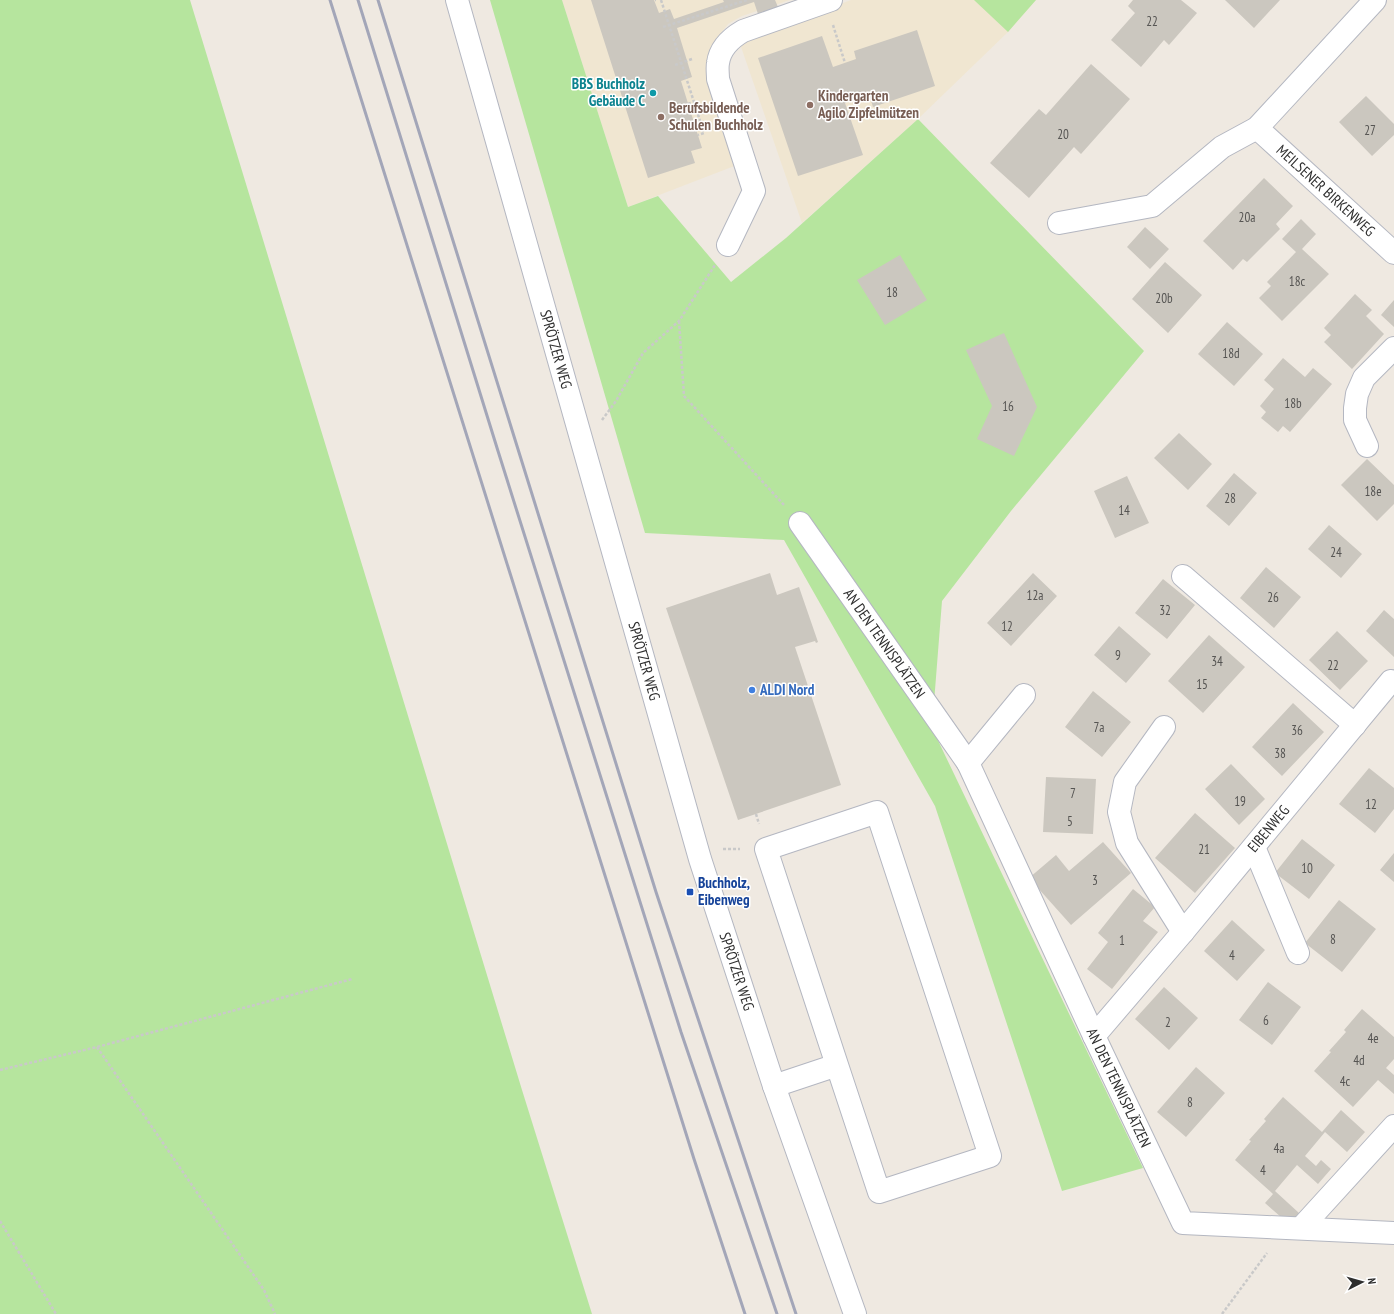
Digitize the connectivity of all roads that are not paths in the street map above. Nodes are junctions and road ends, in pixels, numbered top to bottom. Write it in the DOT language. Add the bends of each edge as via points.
graph roads {
  1 [pos="457,0"];
  2 [pos="828,1"];
  3 [pos="1374,2"];
  4 [pos="1257,128"];
  5 [pos="1059,223"];
  6 [pos="728,245"];
  7 [pos="1394,253"];
  8 [pos="1394,348"];
  9 [pos="1367,446"];
  10 [pos="800,523"];
  11 [pos="1183,576"];
  12 [pos="1391,681"];
  13 [pos="1024,695"];
  14 [pos="1355,725"];
  15 [pos="1164,727"];
  16 [pos="968,763"];
  17 [pos="1254,847"];
  18 [pos="1183,932"];
  19 [pos="1298,953"];
  20 [pos="1094,1036"];
  21 [pos="837,1065"];
  22 [pos="774,1086"];
  23 [pos="1394,1126"];
  24 [pos="1293,1228"];
  25 [pos="1394,1233"];
  26 [pos="855,1314"];
  1 -- 22 [label="street, SPRÖTZER WEG" via="700,859"];
  2 -- 6 [label="street" via="743,31 731,39 723,49 718,63 718,79 754,191"];
  3 -- 4 [label="street"];
  4 -- 5 [label="street" via="1222,147 1152,206"];
  4 -- 7 [label="street, MEILSENER BIRKENWEG"];
  8 -- 9 [label="street" via="1364,378 1357,394 1355,420"];
  10 -- 16 [label="street, AN DEN TENNISPLÄTZEN"];
  11 -- 14 [label="street"];
  12 -- 14 [label="street, EIBENWEG"];
  13 -- 16 [label="street"];
  14 -- 17 [label="street, EIBENWEG"];
  15 -- 18 [label="street" via="1125,782 1119,812 1127,843"];
  16 -- 20 [label="street, AN DEN TENNISPLÄTZEN"];
  17 -- 18 [label="street, EIBENWEG"];
  17 -- 19 [label="street"];
  18 -- 20 [label="street, EIBENWEG"];
  20 -- 24 [label="street, AN DEN TENNISPLÄTZEN" via="1183,1223"];
  21 -- 21 [label="street" via="879,1192 990,1156 877,812 766,849"];
  21 -- 22 [label="street"];
  22 -- 26 [label="street, SPRÖTZER WEG"];
  23 -- 24 [label="street"];
  24 -- 25 [label="street"];
}
